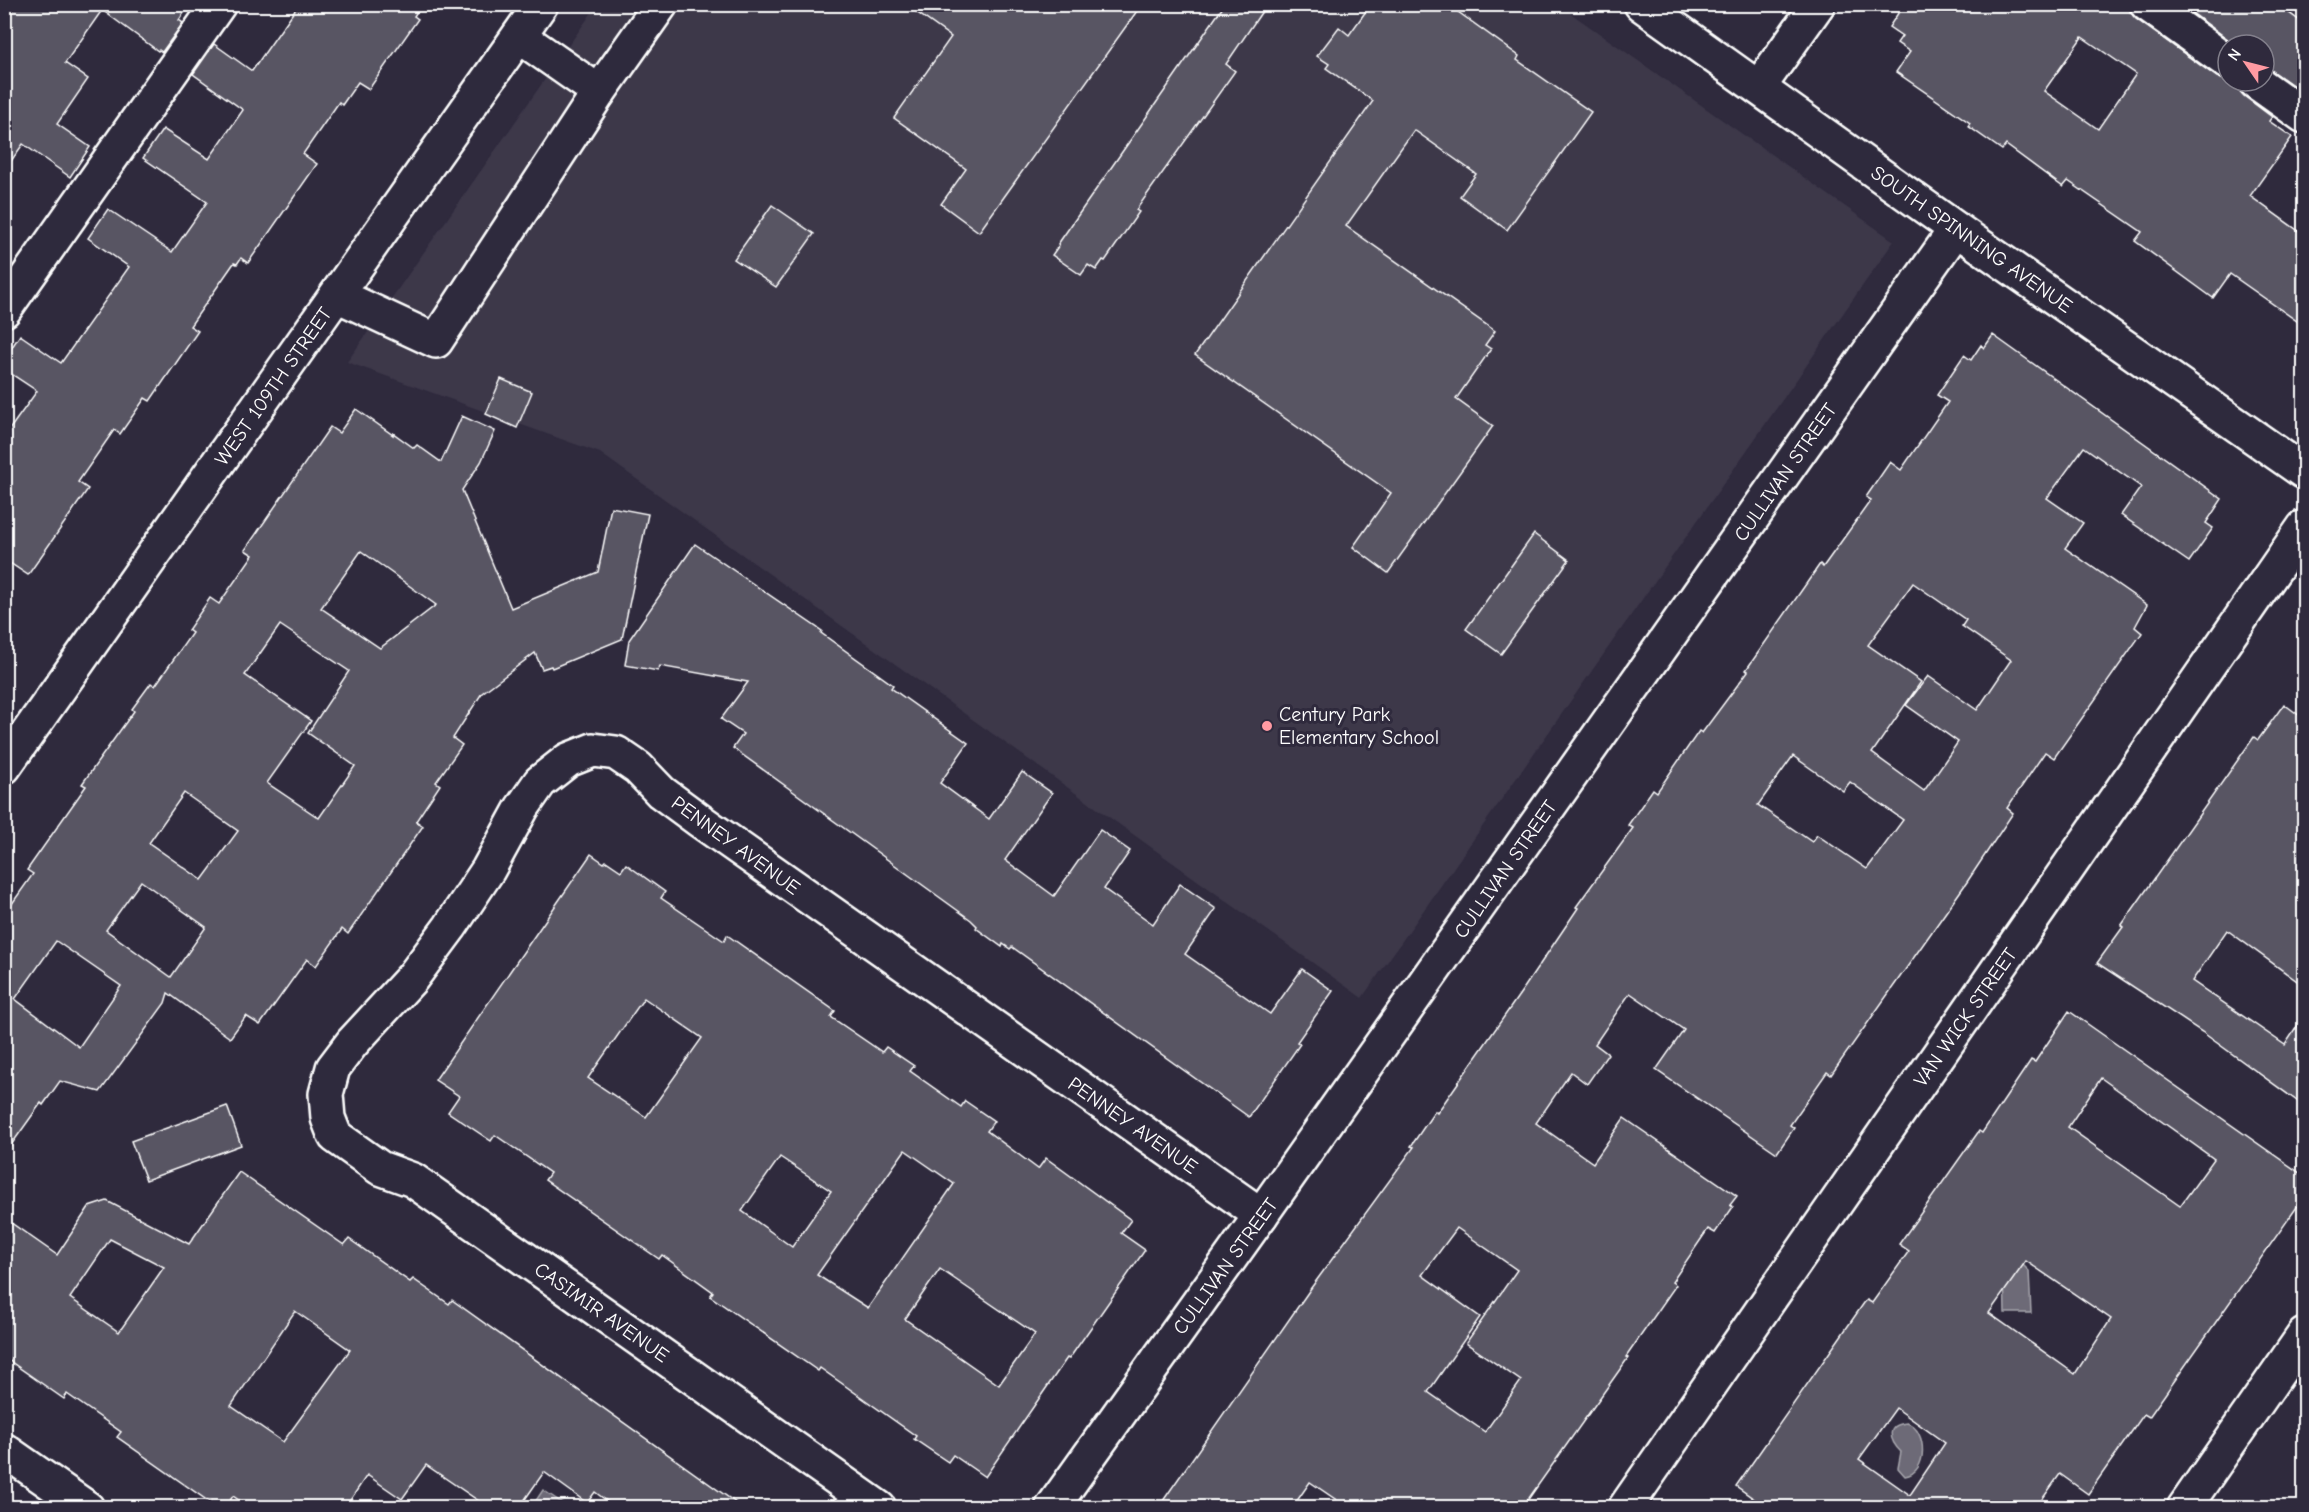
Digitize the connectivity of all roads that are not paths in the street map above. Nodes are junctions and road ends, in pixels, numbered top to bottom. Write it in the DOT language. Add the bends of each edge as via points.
graph roads {
  1 [pos="219,4"];
  2 [pos="542,4"];
  3 [pos="661,4"];
  4 [pos="1641,4"];
  5 [pos="1818,4"];
  6 [pos="2146,4"];
  7 [pos="519,36"];
  8 [pos="2216,54"];
  9 [pos="1759,87"];
  10 [pos="598,92"];
  11 [pos="2272,93"];
  12 [pos="2304,116"];
  13 [pos="1956,229"];
  14 [pos="337,295"];
  15 [pos="4,310"];
  16 [pos="2304,472"];
  17 [pos="2304,527"];
  18 [pos="4,767"];
  19 [pos="328,1118"];
  20 [pos="1261,1215"];
  21 [pos="2304,1335"];
  22 [pos="4,1450"];
  23 [pos="87,1508"];
  24 [pos="879,1508"];
  25 [pos="1052,1508"];
  26 [pos="1624,1508"];
  27 [pos="2184,1508"];
  1 -- 15 [label="street"];
  2 -- 7 [label="street, WEST 109TH STREET"];
  3 -- 10 [label="street"];
  4 -- 9 [label="street, SOUTH SPINNING AVENUE"];
  5 -- 9 [label="street"];
  6 -- 8 [label="street"];
  7 -- 10 [label="street"];
  7 -- 14 [label="street, WEST 109TH STREET"];
  9 -- 13 [label="street, SOUTH SPINNING AVENUE"];
  10 -- 14 [label="street" via="436,341"];
  11 -- 12 [label="street"];
  13 -- 16 [label="street, SOUTH SPINNING AVENUE"];
  13 -- 20 [label="street, CULLIVAN STREET"];
  14 -- 18 [label="street, WEST 109TH STREET"];
  17 -- 26 [label="street, VAN WICK STREET"];
  19 -- 20 [label="street, PENNEY AVENUE" via="326,1094 333,1068 412,978 450,927 540,782 568,760 593,750 616,753 638,768 661,792 699,820"];
  19 -- 24 [label="street, CASIMIR AVENUE" via="335,1136 355,1151 380,1168 413,1180"];
  20 -- 25 [label="street, CULLIVAN STREET"];
  21 -- 27 [label="street"];
  22 -- 23 [label="street"];
}
